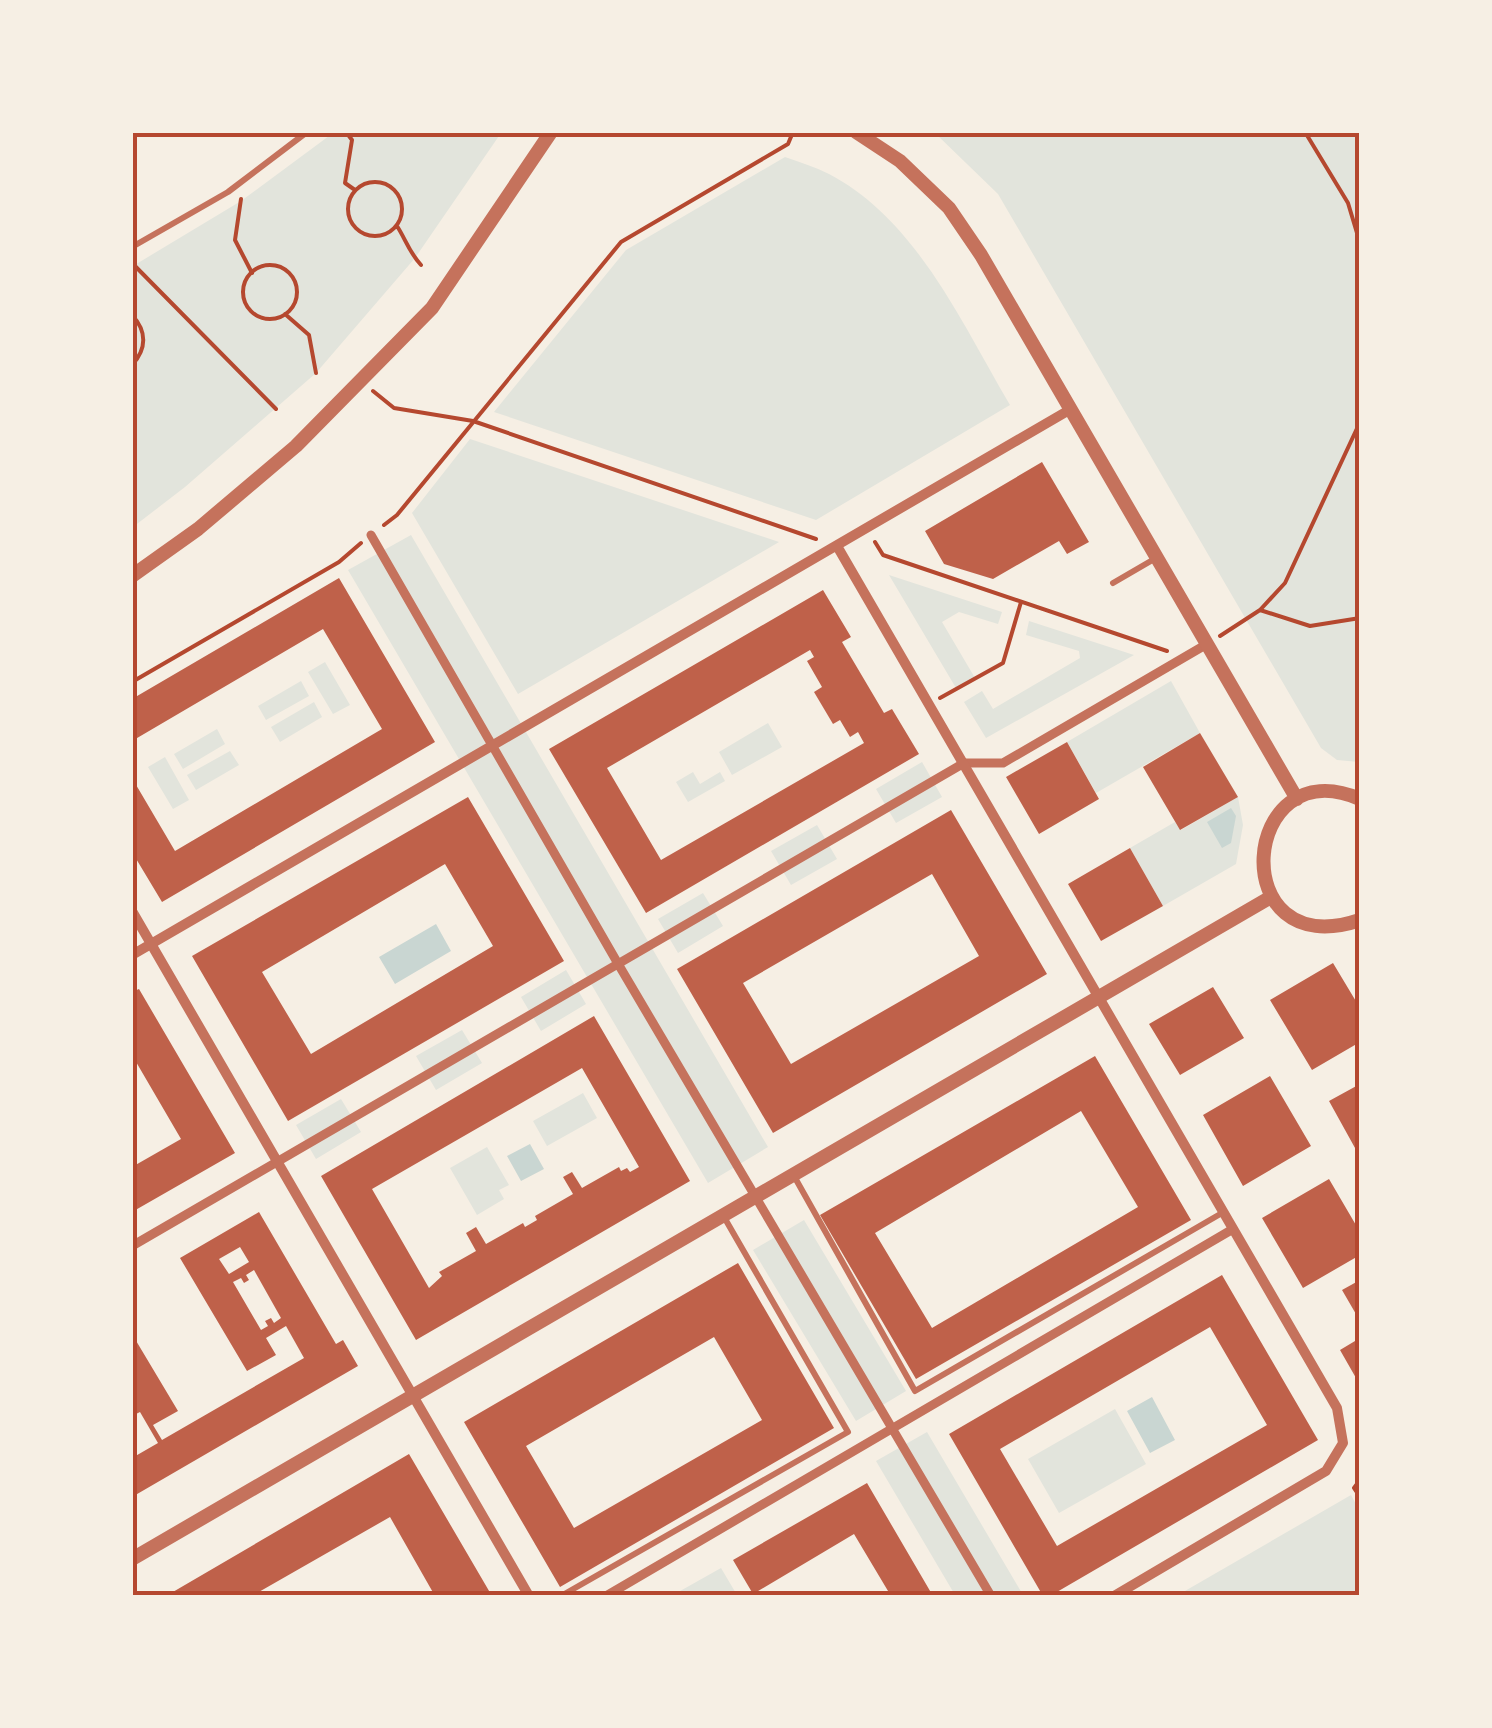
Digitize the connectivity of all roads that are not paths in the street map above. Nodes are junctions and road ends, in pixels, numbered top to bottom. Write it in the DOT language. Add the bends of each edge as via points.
graph roads {
  1 [pos="307,132"];
  2 [pos="551,132"];
  3 [pos="856,132"];
  4 [pos="132,247"];
  5 [pos="1070,408"];
  6 [pos="371,535"];
  7 [pos="837,546"];
  8 [pos="1157,557"];
  9 [pos="132,576"];
  10 [pos="1113,582"];
  11 [pos="1207,644"];
  12 [pos="493,745"];
  13 [pos="964,763"];
  14 [pos="1297,799"];
  15 [pos="1360,800"];
  16 [pos="1271,897"];
  17 [pos="132,911"];
  18 [pos="1359,920"];
  19 [pos="152,944"];
  20 [pos="132,956"];
  21 [pos="617,962"];
  22 [pos="1100,996"];
  23 [pos="277,1162"];
  24 [pos="793,1175"];
  25 [pos="757,1196"];
  26 [pos="1224,1212"];
  27 [pos="723,1216"];
  28 [pos="1233,1229"];
  29 [pos="132,1246"];
  30 [pos="413,1396"];
  31 [pos="894,1427"];
  32 [pos="132,1560"];
  33 [pos="528,1596"];
  34 [pos="561,1596"];
  35 [pos="606,1596"];
  36 [pos="991,1596"];
  37 [pos="1114,1596"];
  1 -- 4 [label="lane" via="245,180"];
  2 -- 9 [label="street" via="432,308 268,470"];
  3 -- 5 [label="street" via="949,208"];
  5 -- 7 [label="street"];
  5 -- 8 [label="street"];
  6 -- 12 [label="street"];
  7 -- 12 [label="street"];
  7 -- 13 [label="street"];
  8 -- 10 [label="lane"];
  8 -- 11 [label="street"];
  11 -- 13 [label="street" via="1003,763"];
  11 -- 14 [label="street"];
  12 -- 19 [label="street"];
  12 -- 21 [label="street"];
  13 -- 21 [label="street"];
  13 -- 22 [label="street"];
  14 -- 15 [label="street" via="1336,792"];
  14 -- 16 [label="street" via="1266,834 1261,856"];
  16 -- 18 [label="street" via="1303,922 1322,927"];
  16 -- 22 [label="street"];
  17 -- 19 [label="street"];
  19 -- 20 [label="street"];
  19 -- 23 [label="street"];
  21 -- 23 [label="street"];
  21 -- 25 [label="street"];
  22 -- 24 [label="street"];
  22 -- 26 [label="street"];
  23 -- 29 [label="street"];
  23 -- 30 [label="street"];
  24 -- 25 [label="street"];
  24 -- 26 [label="lane" via="915,1392"];
  25 -- 27 [label="street"];
  25 -- 31 [label="street"];
  26 -- 28 [label="street"];
  27 -- 30 [label="street"];
  27 -- 34 [label="lane" via="848,1432"];
  28 -- 31 [label="street"];
  28 -- 37 [label="street" via="1338,1408 1342,1443 1326,1472"];
  30 -- 32 [label="street"];
  30 -- 33 [label="street"];
  31 -- 35 [label="street"];
  31 -- 36 [label="street"];
}
